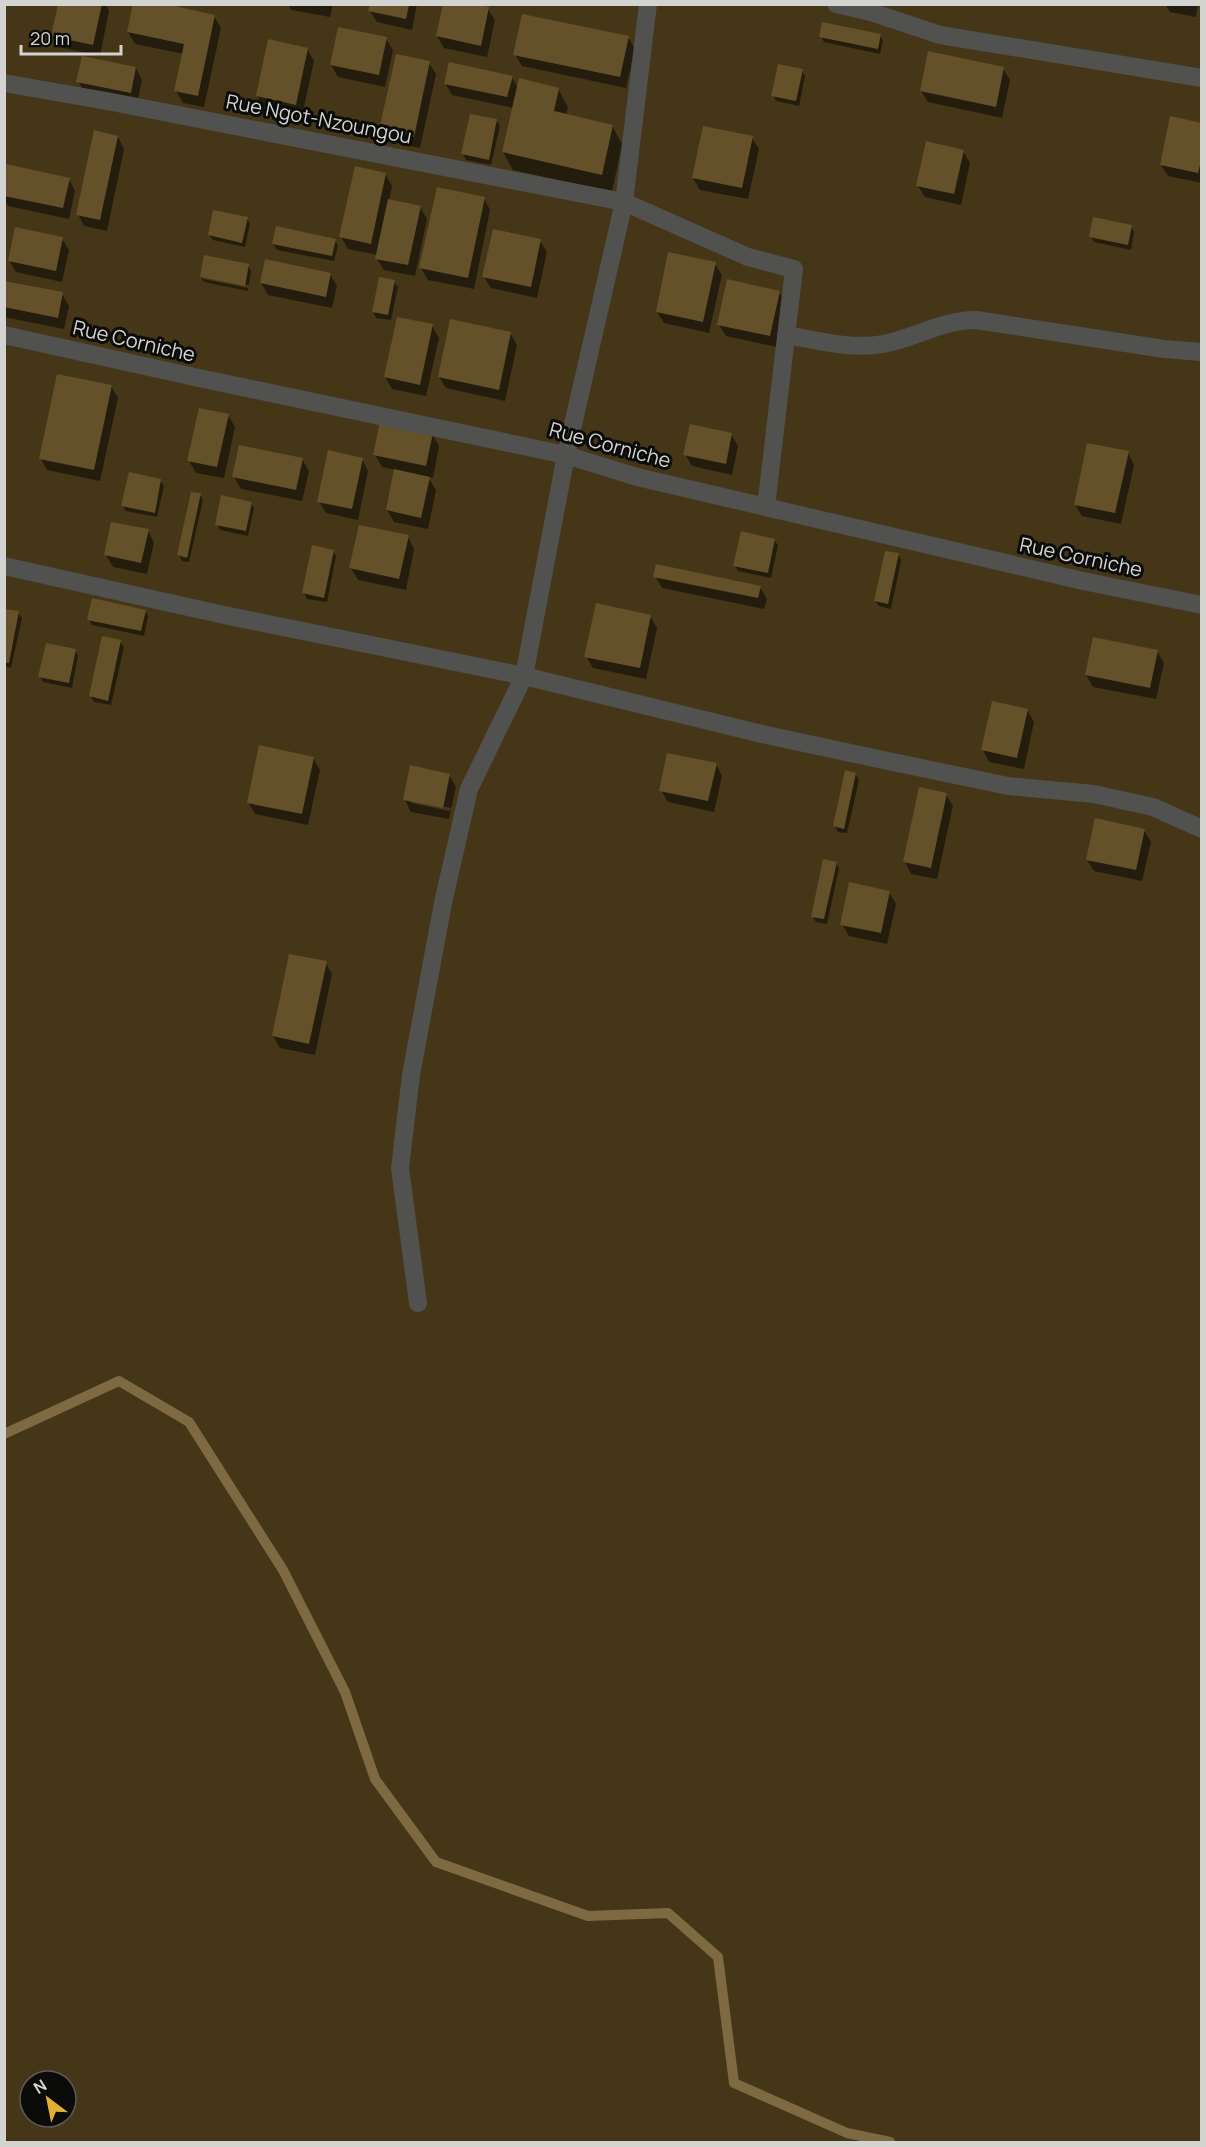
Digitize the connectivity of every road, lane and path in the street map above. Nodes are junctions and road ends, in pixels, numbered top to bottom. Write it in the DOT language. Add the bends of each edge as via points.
graph roads {
  1 [pos="648,4"];
  2 [pos="836,4"];
  3 [pos="872,8"];
  4 [pos="1202,78"];
  5 [pos="4,83"];
  6 [pos="624,202"];
  7 [pos="4,335"];
  8 [pos="786,335"];
  9 [pos="1202,352"];
  10 [pos="566,455"];
  11 [pos="766,507"];
  12 [pos="4,566"];
  13 [pos="1202,605"];
  14 [pos="524,676"];
  15 [pos="1202,829"];
  16 [pos="418,1303"];
  1 -- 6 [label="street"];
  2 -- 3 [label="street"];
  3 -- 4 [label="street" via="940,35"];
  5 -- 6 [label="street, Rue Ngot-Nzoungou"];
  6 -- 8 [label="street, Rue Ngot-Nzoungou" via="748,257 794,269"];
  6 -- 10 [label="street"];
  7 -- 10 [label="street, Rue Corniche"];
  8 -- 9 [label="street" via="856,346 881,345 938,325 976,320"];
  8 -- 11 [label="street"];
  10 -- 11 [label="street, Rue Corniche" via="637,477"];
  10 -- 14 [label="street"];
  11 -- 13 [label="street, Rue Corniche"];
  12 -- 14 [label="street"];
  14 -- 15 [label="street" via="762,734 1008,786 1094,794 1153,807"];
  14 -- 16 [label="street" via="469,789 411,1075 400,1168"];
}
